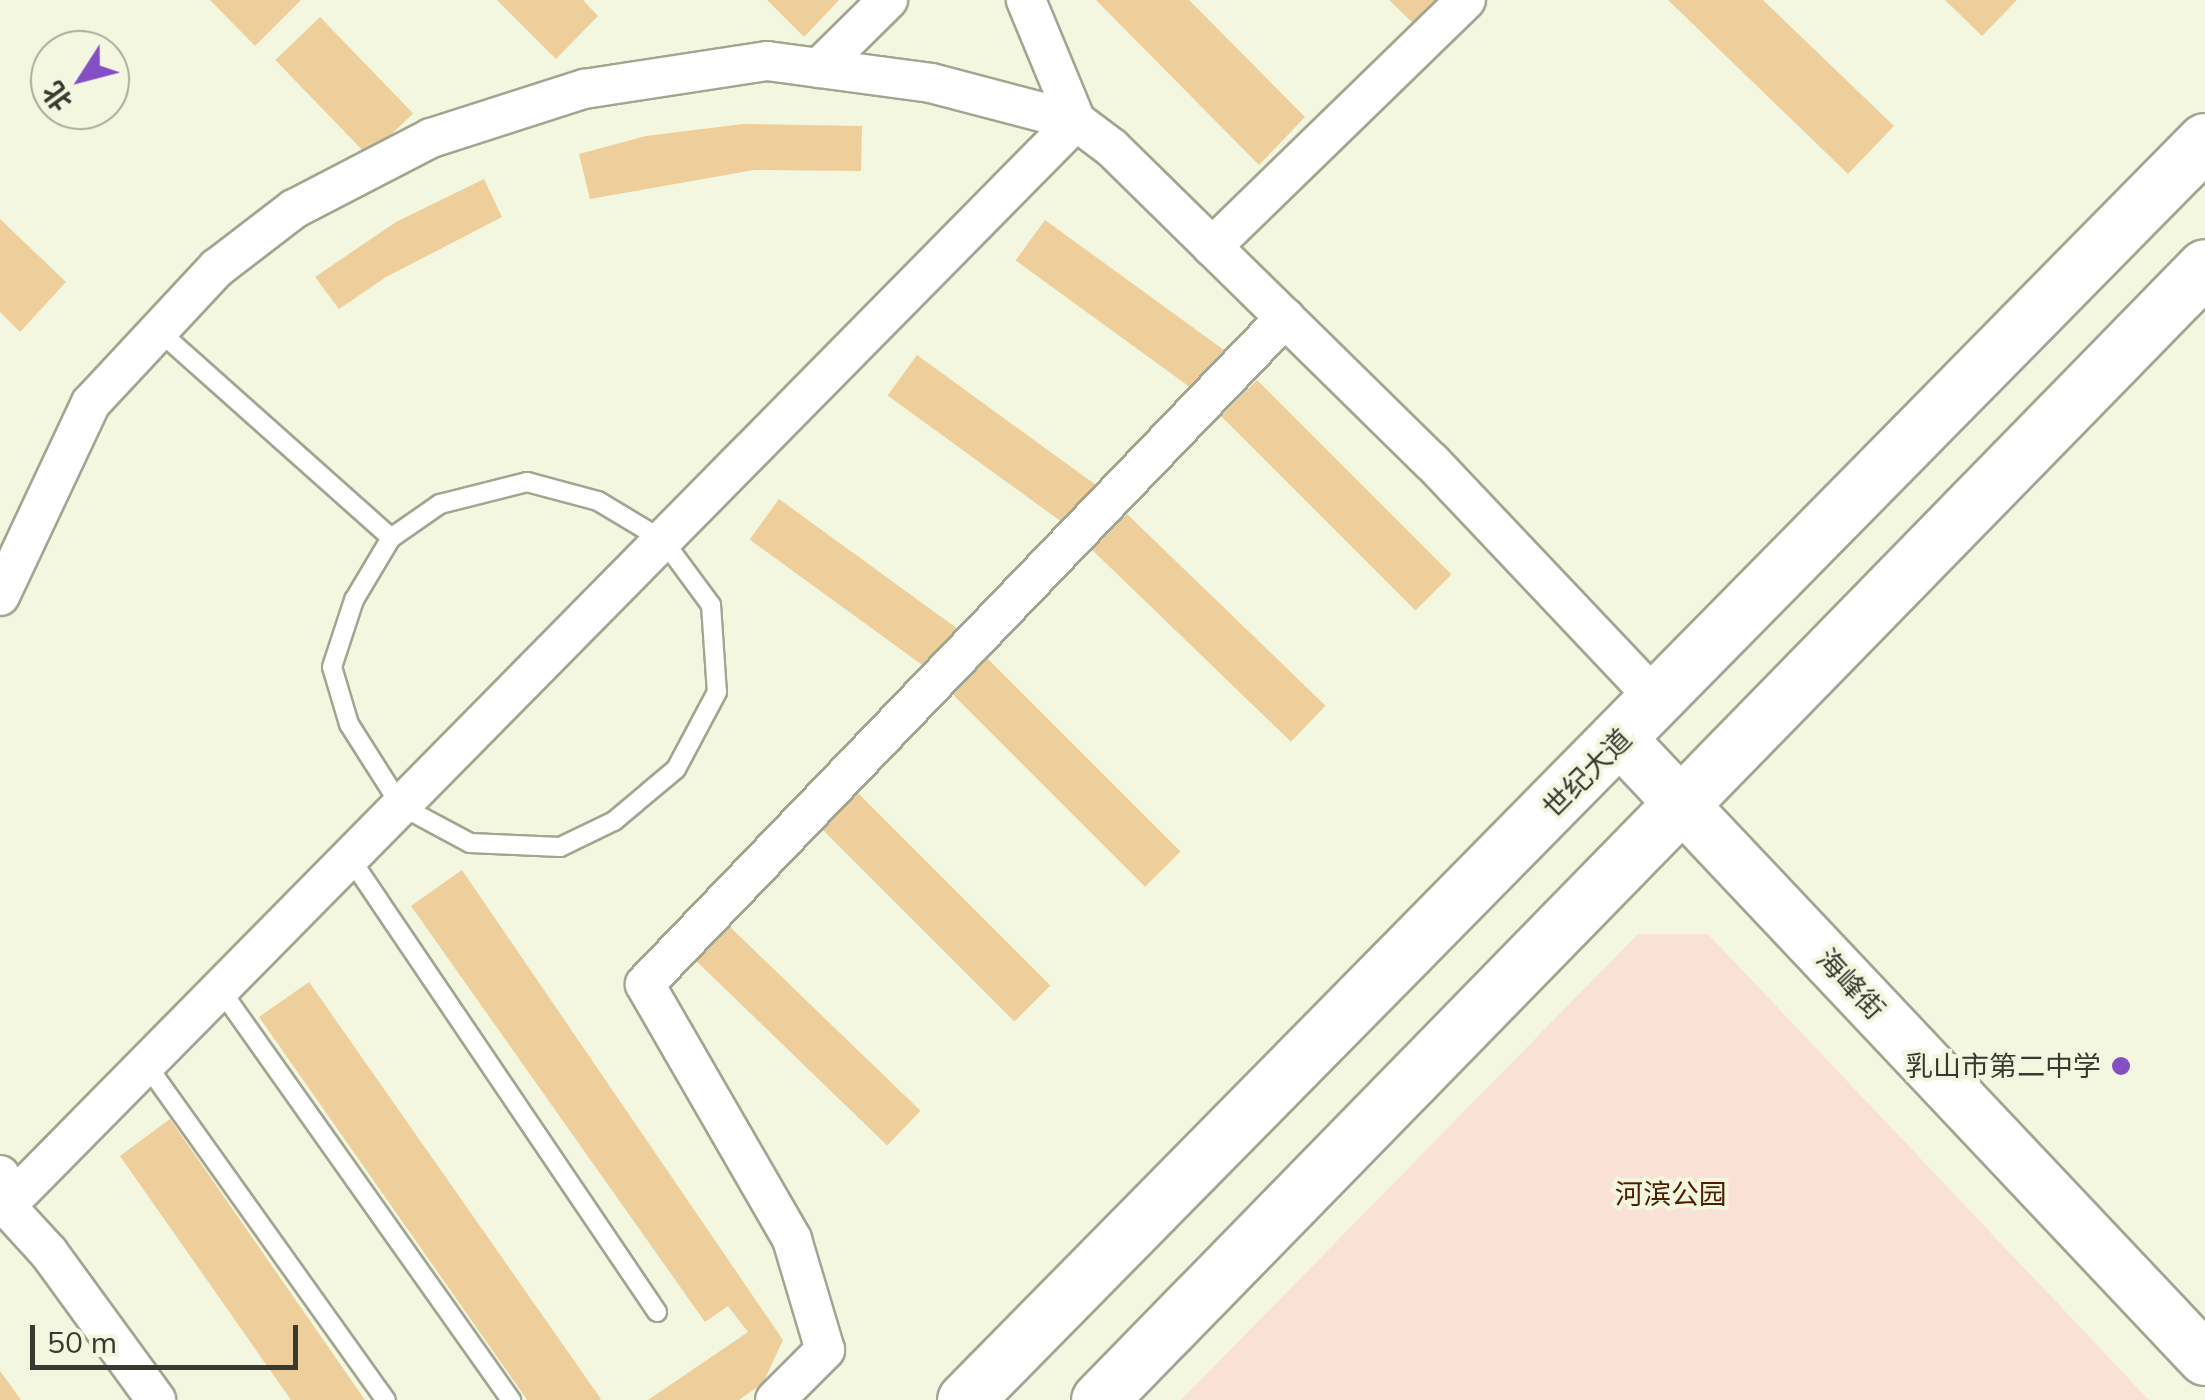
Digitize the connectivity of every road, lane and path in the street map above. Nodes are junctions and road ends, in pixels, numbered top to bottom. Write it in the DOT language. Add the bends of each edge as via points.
graph roads {
  1 [pos="888,0"];
  2 [pos="1026,0"];
  3 [pos="1466,0"];
  4 [pos="819,68"];
  5 [pos="1076,122"];
  6 [pos="2205,141"];
  7 [pos="1212,247"];
  8 [pos="2205,267"];
  9 [pos="1285,318"];
  10 [pos="159,331"];
  11 [pos="391,538"];
  12 [pos="664,540"];
  13 [pos="0,596"];
  14 [pos="1658,701"];
  15 [pos="1621,740"];
  16 [pos="1682,804"];
  17 [pos="402,806"];
  18 [pos="350,858"];
  19 [pos="220,989"];
  20 [pos="146,1064"];
  21 [pos="2,1195"];
  22 [pos="657,1312"];
  23 [pos="2205,1359"];
  24 [pos="156,1400"];
  25 [pos="386,1400"];
  26 [pos="510,1400"];
  27 [pos="774,1400"];
  28 [pos="965,1400"];
  29 [pos="1099,1400"];
  1 -- 4 [label="street"];
  2 -- 5 [label="street"];
  3 -- 7 [label="street"];
  4 -- 5 [label="street" via="931,83"];
  4 -- 10 [label="street" via="767,61 584,90 431,138 294,209 218,268"];
  5 -- 7 [label="street"];
  5 -- 12 [label="street"];
  6 -- 14 [label="main road, 世纪大道"];
  7 -- 9 [label="street"];
  8 -- 16 [label="main road"];
  9 -- 14 [label="street"];
  9 -- 27 [label="street" via="644,984 792,1240 824,1350"];
  10 -- 11 [label="lane"];
  10 -- 13 [label="street" via="91,404"];
  11 -- 12 [label="lane" via="440,504 527,482 598,502"];
  11 -- 17 [label="lane" via="354,600 332,667 348,724"];
  12 -- 17 [label="street"];
  12 -- 17 [label="lane" via="711,606 717,692 676,769 614,821 560,847 470,844"];
  14 -- 15 [label="main road, 世纪大道"];
  15 -- 16 [label="street, 海峰街"];
  15 -- 28 [label="main road, 世纪大道"];
  16 -- 23 [label="street, 海峰街"];
  16 -- 29 [label="main road"];
  17 -- 18 [label="street"];
  18 -- 19 [label="street"];
  18 -- 22 [label="lane"];
  19 -- 20 [label="street"];
  19 -- 26 [label="lane"];
  20 -- 21 [label="street"];
  20 -- 25 [label="lane"];
  21 -- 24 [label="street"];
}
